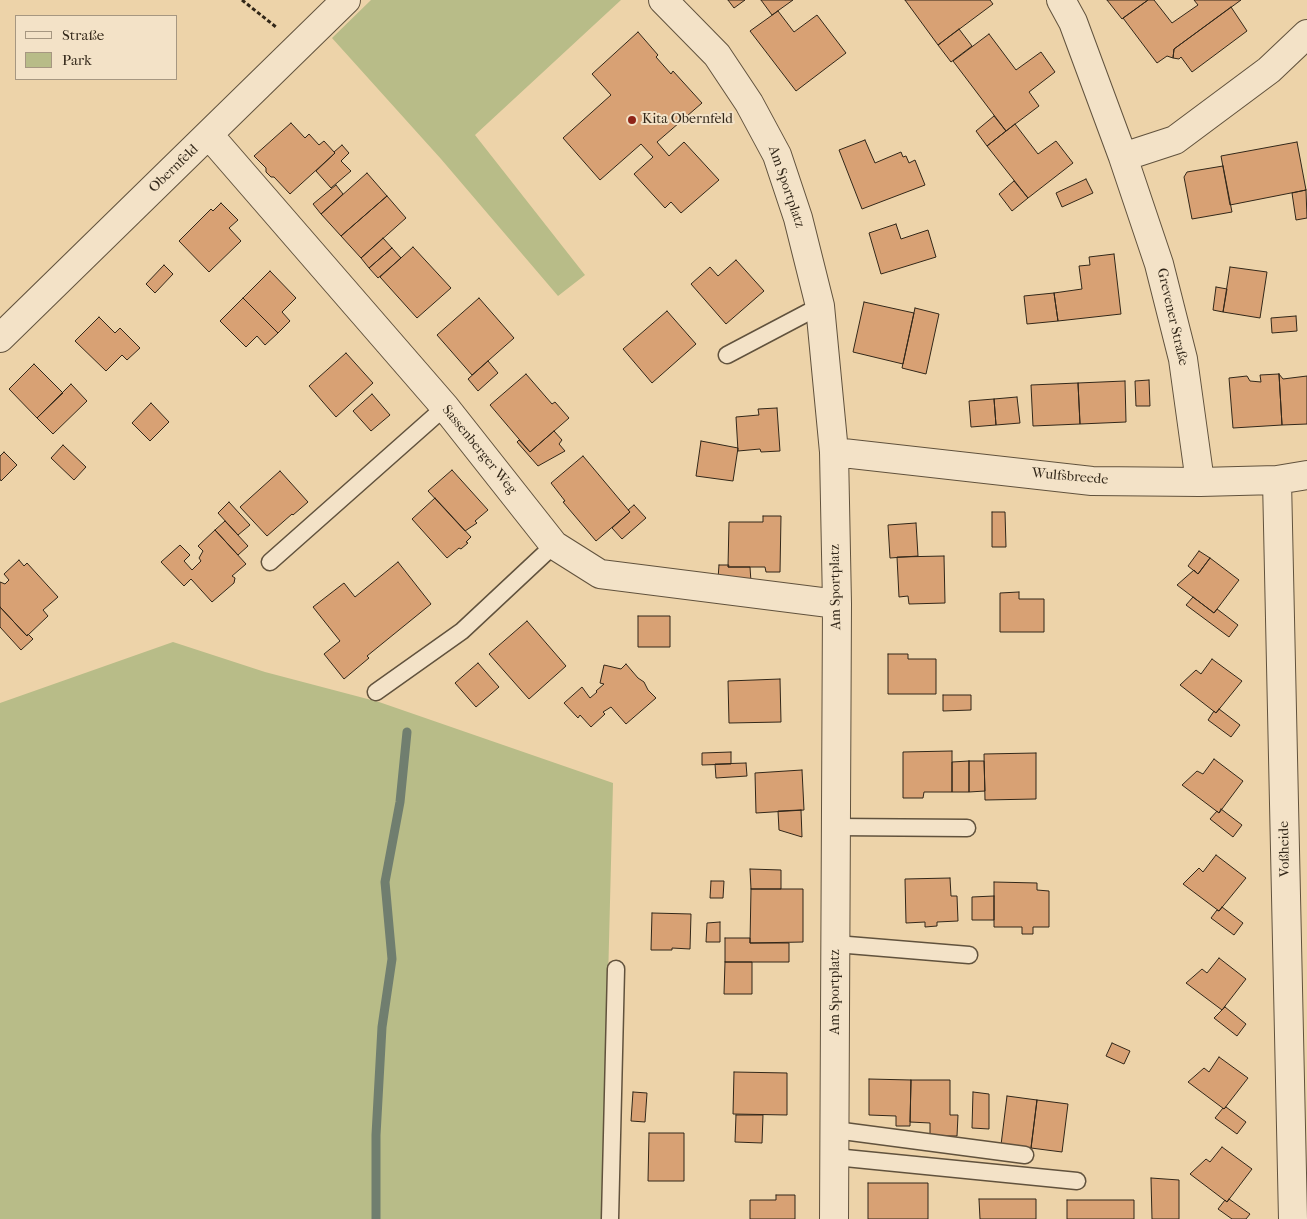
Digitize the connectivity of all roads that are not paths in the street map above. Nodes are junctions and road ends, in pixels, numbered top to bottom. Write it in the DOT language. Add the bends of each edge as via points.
graph roads {
  1 [pos="346,0"];
  2 [pos="663,0"];
  3 [pos="1061,0"];
  4 [pos="1307,34"];
  5 [pos="209,135"];
  6 [pos="1123,157"];
  7 [pos="820,306"];
  8 [pos="0,338"];
  9 [pos="727,355"];
  10 [pos="445,406"];
  11 [pos="834,452"];
  12 [pos="1307,476"];
  13 [pos="1277,480"];
  14 [pos="1200,482"];
  15 [pos="554,545"];
  16 [pos="270,562"];
  17 [pos="837,604"];
  18 [pos="376,692"];
  19 [pos="836,827"];
  20 [pos="967,828"];
  21 [pos="836,944"];
  22 [pos="969,955"];
  23 [pos="616,969"];
  24 [pos="835,1130"];
  25 [pos="1025,1155"];
  26 [pos="835,1157"];
  27 [pos="1077,1181"];
  28 [pos="610,1219"];
  29 [pos="834,1219"];
  30 [pos="1292,1219"];
  1 -- 5 [label="street, Obernfeld"];
  2 -- 7 [label="street, Am Sportplatz" via="717,54 777,155 798,218"];
  3 -- 6 [label="street, Grevener Straße" via="1073,22"];
  4 -- 6 [label="street" via="1268,70 1175,140"];
  5 -- 8 [label="street, Obernfeld"];
  5 -- 10 [label="street, Sassenberger Weg"];
  6 -- 14 [label="street, Grevener Straße" via="1159,264 1182,359"];
  7 -- 9 [label="lane"];
  7 -- 11 [label="street, Am Sportplatz"];
  10 -- 15 [label="street, Sassenberger Weg"];
  10 -- 16 [label="lane"];
  11 -- 14 [label="street, Wulfsbreede" via="1092,481"];
  11 -- 17 [label="street, Am Sportplatz"];
  12 -- 13 [label="street, Wulfsbreede"];
  13 -- 14 [label="street, Wulfsbreede"];
  13 -- 30 [label="street, Voßheide"];
  15 -- 17 [label="street, Sassenberger Weg" via="600,574"];
  15 -- 18 [label="lane" via="462,631"];
  17 -- 19 [label="street, Am Sportplatz"];
  19 -- 20 [label="lane"];
  19 -- 21 [label="street, Am Sportplatz"];
  21 -- 22 [label="lane"];
  21 -- 24 [label="street, Am Sportplatz"];
  23 -- 28 [label="lane"];
  24 -- 25 [label="lane"];
  24 -- 26 [label="street, Am Sportplatz"];
  26 -- 27 [label="lane"];
  26 -- 29 [label="street, Am Sportplatz"];
}
